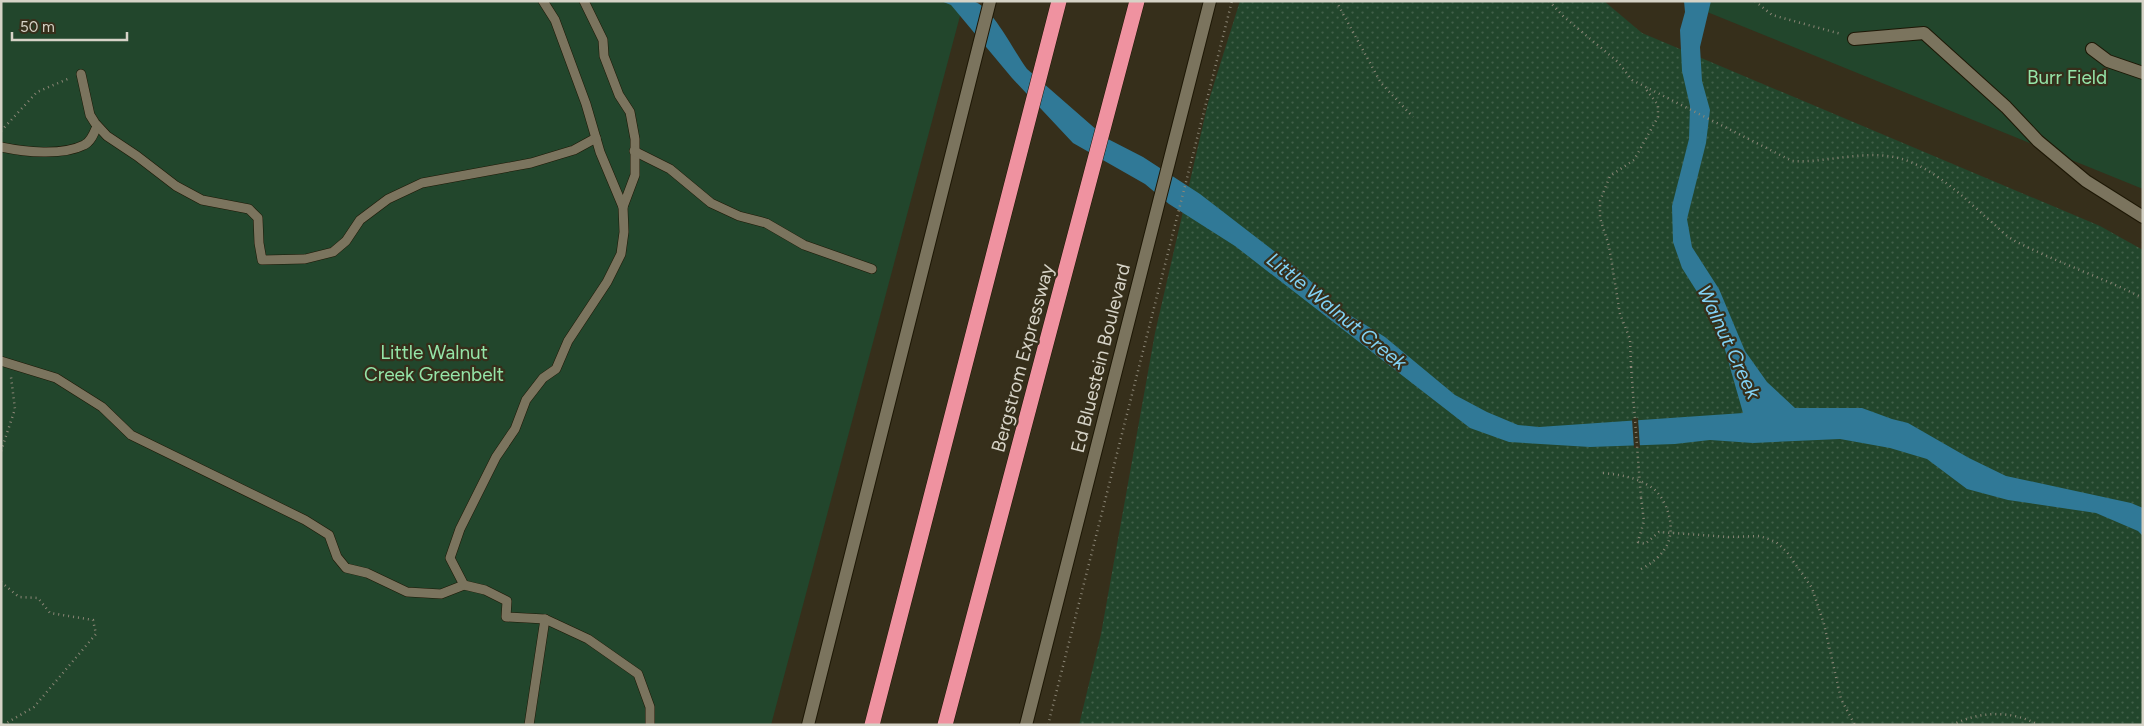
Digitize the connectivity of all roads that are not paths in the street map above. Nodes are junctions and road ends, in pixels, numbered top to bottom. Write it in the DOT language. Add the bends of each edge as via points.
graph roads {
  1 [pos="543,1"];
  2 [pos="584,1"];
  3 [pos="990,1"];
  4 [pos="1060,1"];
  5 [pos="1137,1"];
  6 [pos="1210,1"];
  7 [pos="1854,39"];
  8 [pos="2092,49"];
  9 [pos="2143,73"];
  10 [pos="81,74"];
  11 [pos="97,126"];
  12 [pos="596,138"];
  13 [pos="1,147"];
  14 [pos="634,151"];
  15 [pos="623,207"];
  16 [pos="2143,217"];
  17 [pos="872,269"];
  18 [pos="5,362"];
  19 [pos="464,585"];
  20 [pos="545,619"];
  21 [pos="529,725"];
  22 [pos="650,725"];
  23 [pos="808,725"];
  24 [pos="872,725"];
  25 [pos="945,725"];
  26 [pos="1026,725"];
  1 -- 12 [label="lane" via="555,20"];
  2 -- 14 [label="lane" via="603,40 604,56 620,95 630,112"];
  3 -- 23 [label="main road"];
  4 -- 24 [label="highway"];
  5 -- 25 [label="highway, Bergstrom Expressway"];
  6 -- 26 [label="main road, Ed Bluestein Boulevard"];
  7 -- 16 [label="main road" via="1924,33 2052,153 2086,181"];
  8 -- 9 [label="main road" via="2108,61"];
  10 -- 11 [label="lane" via="90,115"];
  11 -- 12 [label="lane" via="176,186 202,200 249,209 258,218 262,260 305,259 333,252 346,242 360,220 388,200 422,183 531,163 574,150"];
  11 -- 13 [label="lane" via="94,136 85,145 60,151 25,152"];
  12 -- 15 [label="lane"];
  14 -- 15 [label="lane" via="635,175"];
  14 -- 17 [label="lane" via="670,169 711,203 739,216 766,223 804,245"];
  15 -- 19 [label="lane" via="621,254 607,282 568,341 556,369 543,378 526,400 516,429 496,457 460,529 450,558"];
  18 -- 19 [label="lane" via="56,378 102,407 131,435 305,520 329,535 337,558 346,568 367,573 408,592 441,594"];
  19 -- 20 [label="lane" via="485,590 507,601 506,617"];
  20 -- 21 [label="lane"];
  20 -- 22 [label="lane" via="588,639 638,674 650,707"];
}
